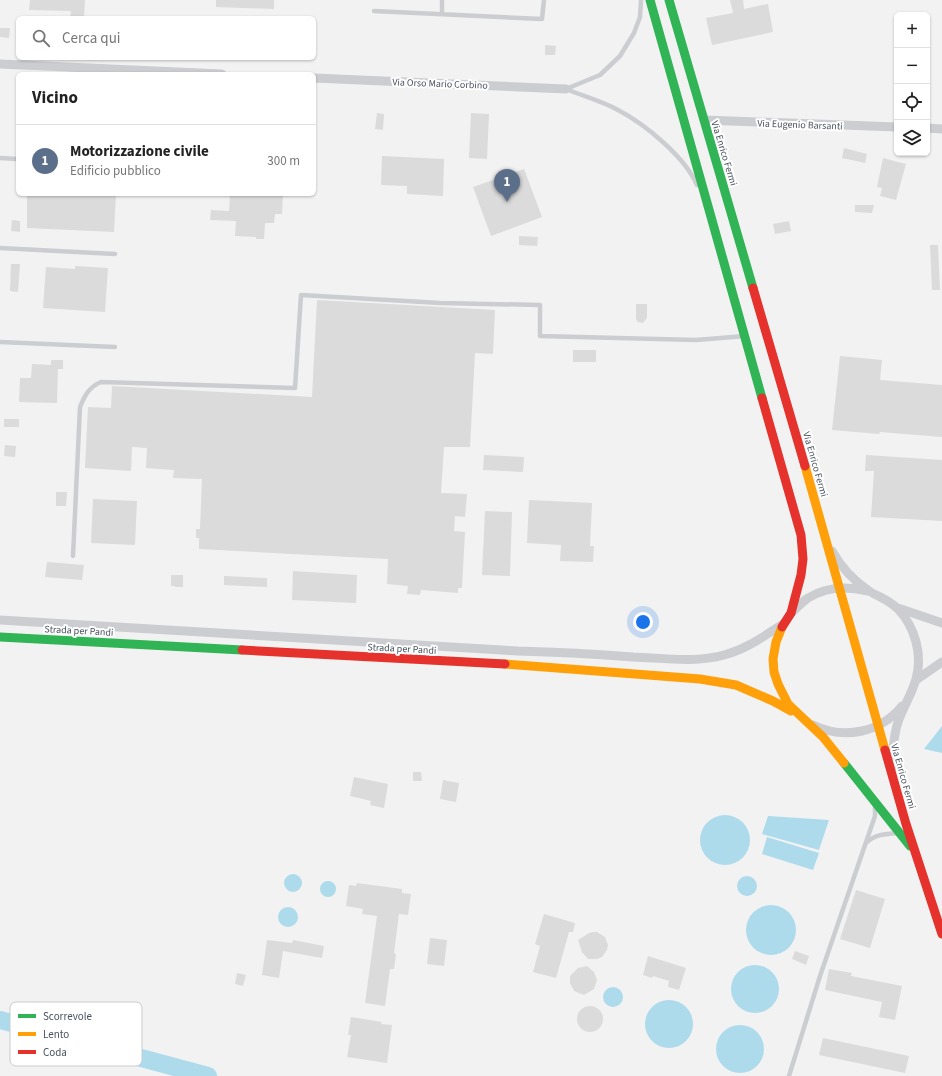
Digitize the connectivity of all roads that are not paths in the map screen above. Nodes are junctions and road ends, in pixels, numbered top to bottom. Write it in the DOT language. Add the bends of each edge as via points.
graph roads {
  1 [pos="442,0"];
  2 [pos="544,0"];
  3 [pos="641,0"];
  4 [pos="650,0"];
  5 [pos="668,0"];
  6 [pos="374,11"];
  7 [pos="442,14"];
  8 [pos="0,64"];
  9 [pos="178,72"];
  10 [pos="316,78"];
  11 [pos="566,89"];
  12 [pos="704,120"];
  13 [pos="894,127"];
  14 [pos="930,128"];
  15 [pos="942,129"];
  16 [pos="0,158"];
  17 [pos="16,159"];
  18 [pos="710,216"];
  19 [pos="0,248"];
  20 [pos="115,254"];
  21 [pos="744,336"];
  22 [pos="0,342"];
  23 [pos="115,347"];
  24 [pos="826,539"];
  25 [pos="73,556"];
  26 [pos="840,588"];
  27 [pos="870,592"];
  28 [pos="897,608"];
  29 [pos="791,613"];
  30 [pos="0,620"];
  31 [pos="942,623"];
  32 [pos="783,624"];
  33 [pos="0,637"];
  34 [pos="942,662"];
  35 [pos="916,680"];
  36 [pos="908,699"];
  37 [pos="796,714"];
  38 [pos="808,722"];
  39 [pos="879,726"];
  40 [pos="892,774"];
  41 [pos="873,800"];
  42 [pos="906,824"];
  43 [pos="900,833"];
  44 [pos="864,844"];
  45 [pos="914,851"];
  46 [pos="942,934"];
  47 [pos="789,1076"];
  1 -- 7 [label="lane"];
  2 -- 7 [label="lane" via="542,19"];
  3 -- 11 [label="lane" via="640,17 620,56 600,75"];
  4 -- 18 [label="street"];
  5 -- 12 [label="street, Via Enrico Fermi"];
  6 -- 7 [label="lane"];
  8 -- 9 [label="street"];
  10 -- 11 [label="street, Via Orso Mario Corbino"];
  11 -- 18 [label="lane" via="618,110 654,133 693,177"];
  12 -- 13 [label="street, Via Eugenio Barsanti"];
  12 -- 24 [label="street, Via Enrico Fermi"];
  14 -- 15 [label="street"];
  16 -- 17 [label="lane"];
  18 -- 21 [label="street"];
  19 -- 20 [label="lane"];
  21 -- 25 [label="lane" via="696,340 540,336 540,305 440,303 301,295 295,388 100,382 92,385 80,407"];
  21 -- 29 [label="street" via="798,522 803,548 804,559"];
  22 -- 23 [label="lane"];
  24 -- 26 [label="street, Via Enrico Fermi"];
  24 -- 27 [label="street" via="846,572"];
  26 -- 27 [label="street" via="856,588"];
  26 -- 29 [label="street" via="809,598"];
  26 -- 39 [label="street, Via Enrico Fermi"];
  27 -- 28 [label="street"];
  28 -- 31 [label="street"];
  28 -- 35 [label="street" via="915,636 919,666"];
  29 -- 32 [label="street"];
  30 -- 32 [label="street, Strada per Pandi" via="692,660 739,650 754,644"];
  32 -- 37 [label="street" via="776,642 774,672 782,695"];
  33 -- 37 [label="street, Strada per Pandi" via="523,666 700,679 736,685"];
  34 -- 35 [label="street"];
  35 -- 36 [label="street"];
  36 -- 39 [label="street" via="896,714"];
  36 -- 40 [label="street" via="895,735"];
  37 -- 38 [label="street, Strada per Pandi"];
  38 -- 39 [label="street" via="837,733 853,733"];
  38 -- 41 [label="street, Strada per Pandi"];
  39 -- 40 [label="street, Via Enrico Fermi"];
  40 -- 42 [label="street, Via Enrico Fermi"];
  41 -- 43 [label="street, Strada per Pandi"];
  41 -- 44 [label="lane" via="875,816"];
  42 -- 43 [label="lane"];
  42 -- 45 [label="street, Via Enrico Fermi"];
  43 -- 44 [label="lane" via="881,834"];
  43 -- 45 [label="street, Strada per Pandi"];
  44 -- 47 [label="lane"];
  45 -- 46 [label="street, Via Enrico Fermi"];
}
